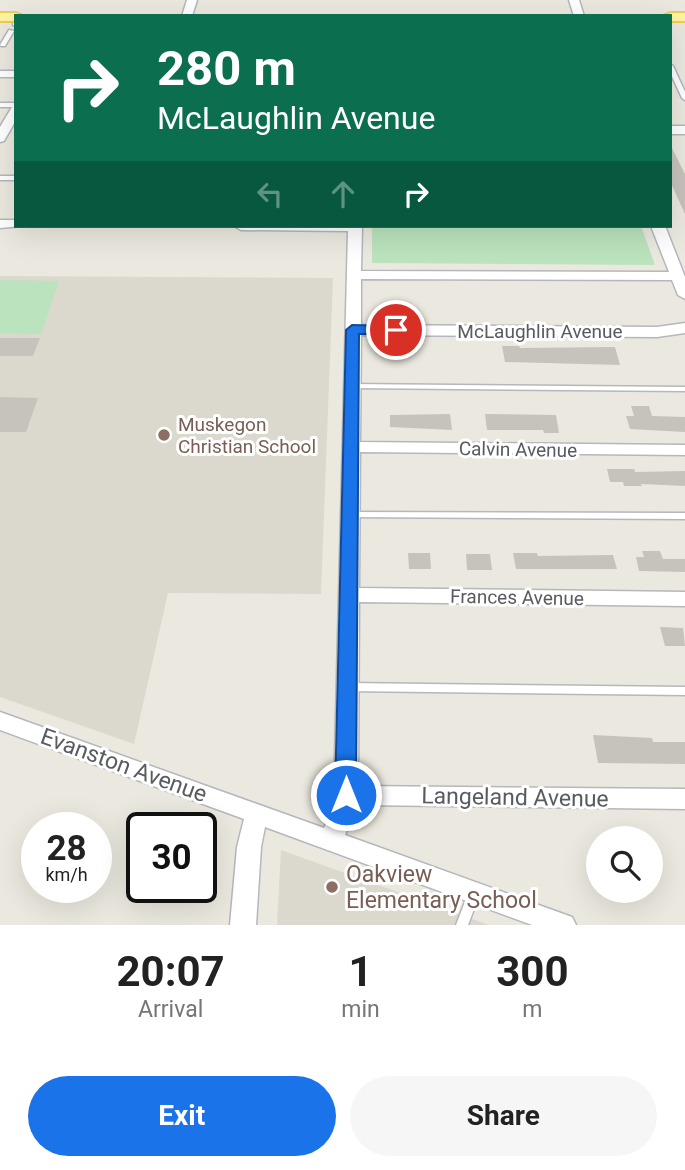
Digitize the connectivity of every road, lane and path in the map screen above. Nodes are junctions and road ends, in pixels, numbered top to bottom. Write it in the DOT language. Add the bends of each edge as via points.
graph roads {
  1 [pos="0,17"];
  2 [pos="14,27"];
  3 [pos="2,45"];
  4 [pos="672,70"];
  5 [pos="685,98"];
  6 [pos="14,112"];
  7 [pos="4,139"];
  8 [pos="355,228"];
  9 [pos="659,228"];
  10 [pos="354,275"];
  11 [pos="677,276"];
  12 [pos="685,295"];
  13 [pos="685,328"];
  14 [pos="352,330"];
  15 [pos="352,386"];
  16 [pos="685,389"];
  17 [pos="352,447"];
  18 [pos="685,450"];
  19 [pos="351,515"];
  20 [pos="685,516"];
  21 [pos="349,595"];
  22 [pos="685,598"];
  23 [pos="346,687"];
  24 [pos="685,691"];
  25 [pos="2,725"];
  26 [pos="346,795"];
  27 [pos="685,799"];
  28 [pos="257,813"];
  29 [pos="331,839"];
  30 [pos="474,893"];
  31 [pos="243,925"];
  32 [pos="461,925"];
  33 [pos="563,925"];
  1 -- 2 [label="main road"];
  2 -- 3 [label="lane"];
  4 -- 5 [label="lane"];
  6 -- 7 [label="street"];
  8 -- 10 [label="street"];
  9 -- 11 [label="street"];
  10 -- 11 [label="street"];
  10 -- 14 [label="street"];
  11 -- 12 [label="street"];
  13 -- 14 [label="street, McLaughlin Avenue" via="657,332"];
  14 -- 15 [label="street"];
  15 -- 16 [label="lane"];
  15 -- 17 [label="street"];
  17 -- 18 [label="street, Calvin Avenue"];
  17 -- 19 [label="street"];
  19 -- 20 [label="lane"];
  19 -- 21 [label="street"];
  21 -- 22 [label="street, Frances Avenue"];
  21 -- 23 [label="street"];
  23 -- 24 [label="lane"];
  23 -- 26 [label="street"];
  25 -- 28 [label="street, Evanston Avenue"];
  26 -- 27 [label="street, Langeland Avenue"];
  26 -- 29 [label="street"];
  28 -- 29 [label="street, Evanston Avenue"];
  28 -- 31 [label="street" via="249,847"];
  29 -- 30 [label="street, Evanston Avenue"];
  30 -- 32 [label="lane"];
  30 -- 33 [label="street, Evanston Avenue"];
}
